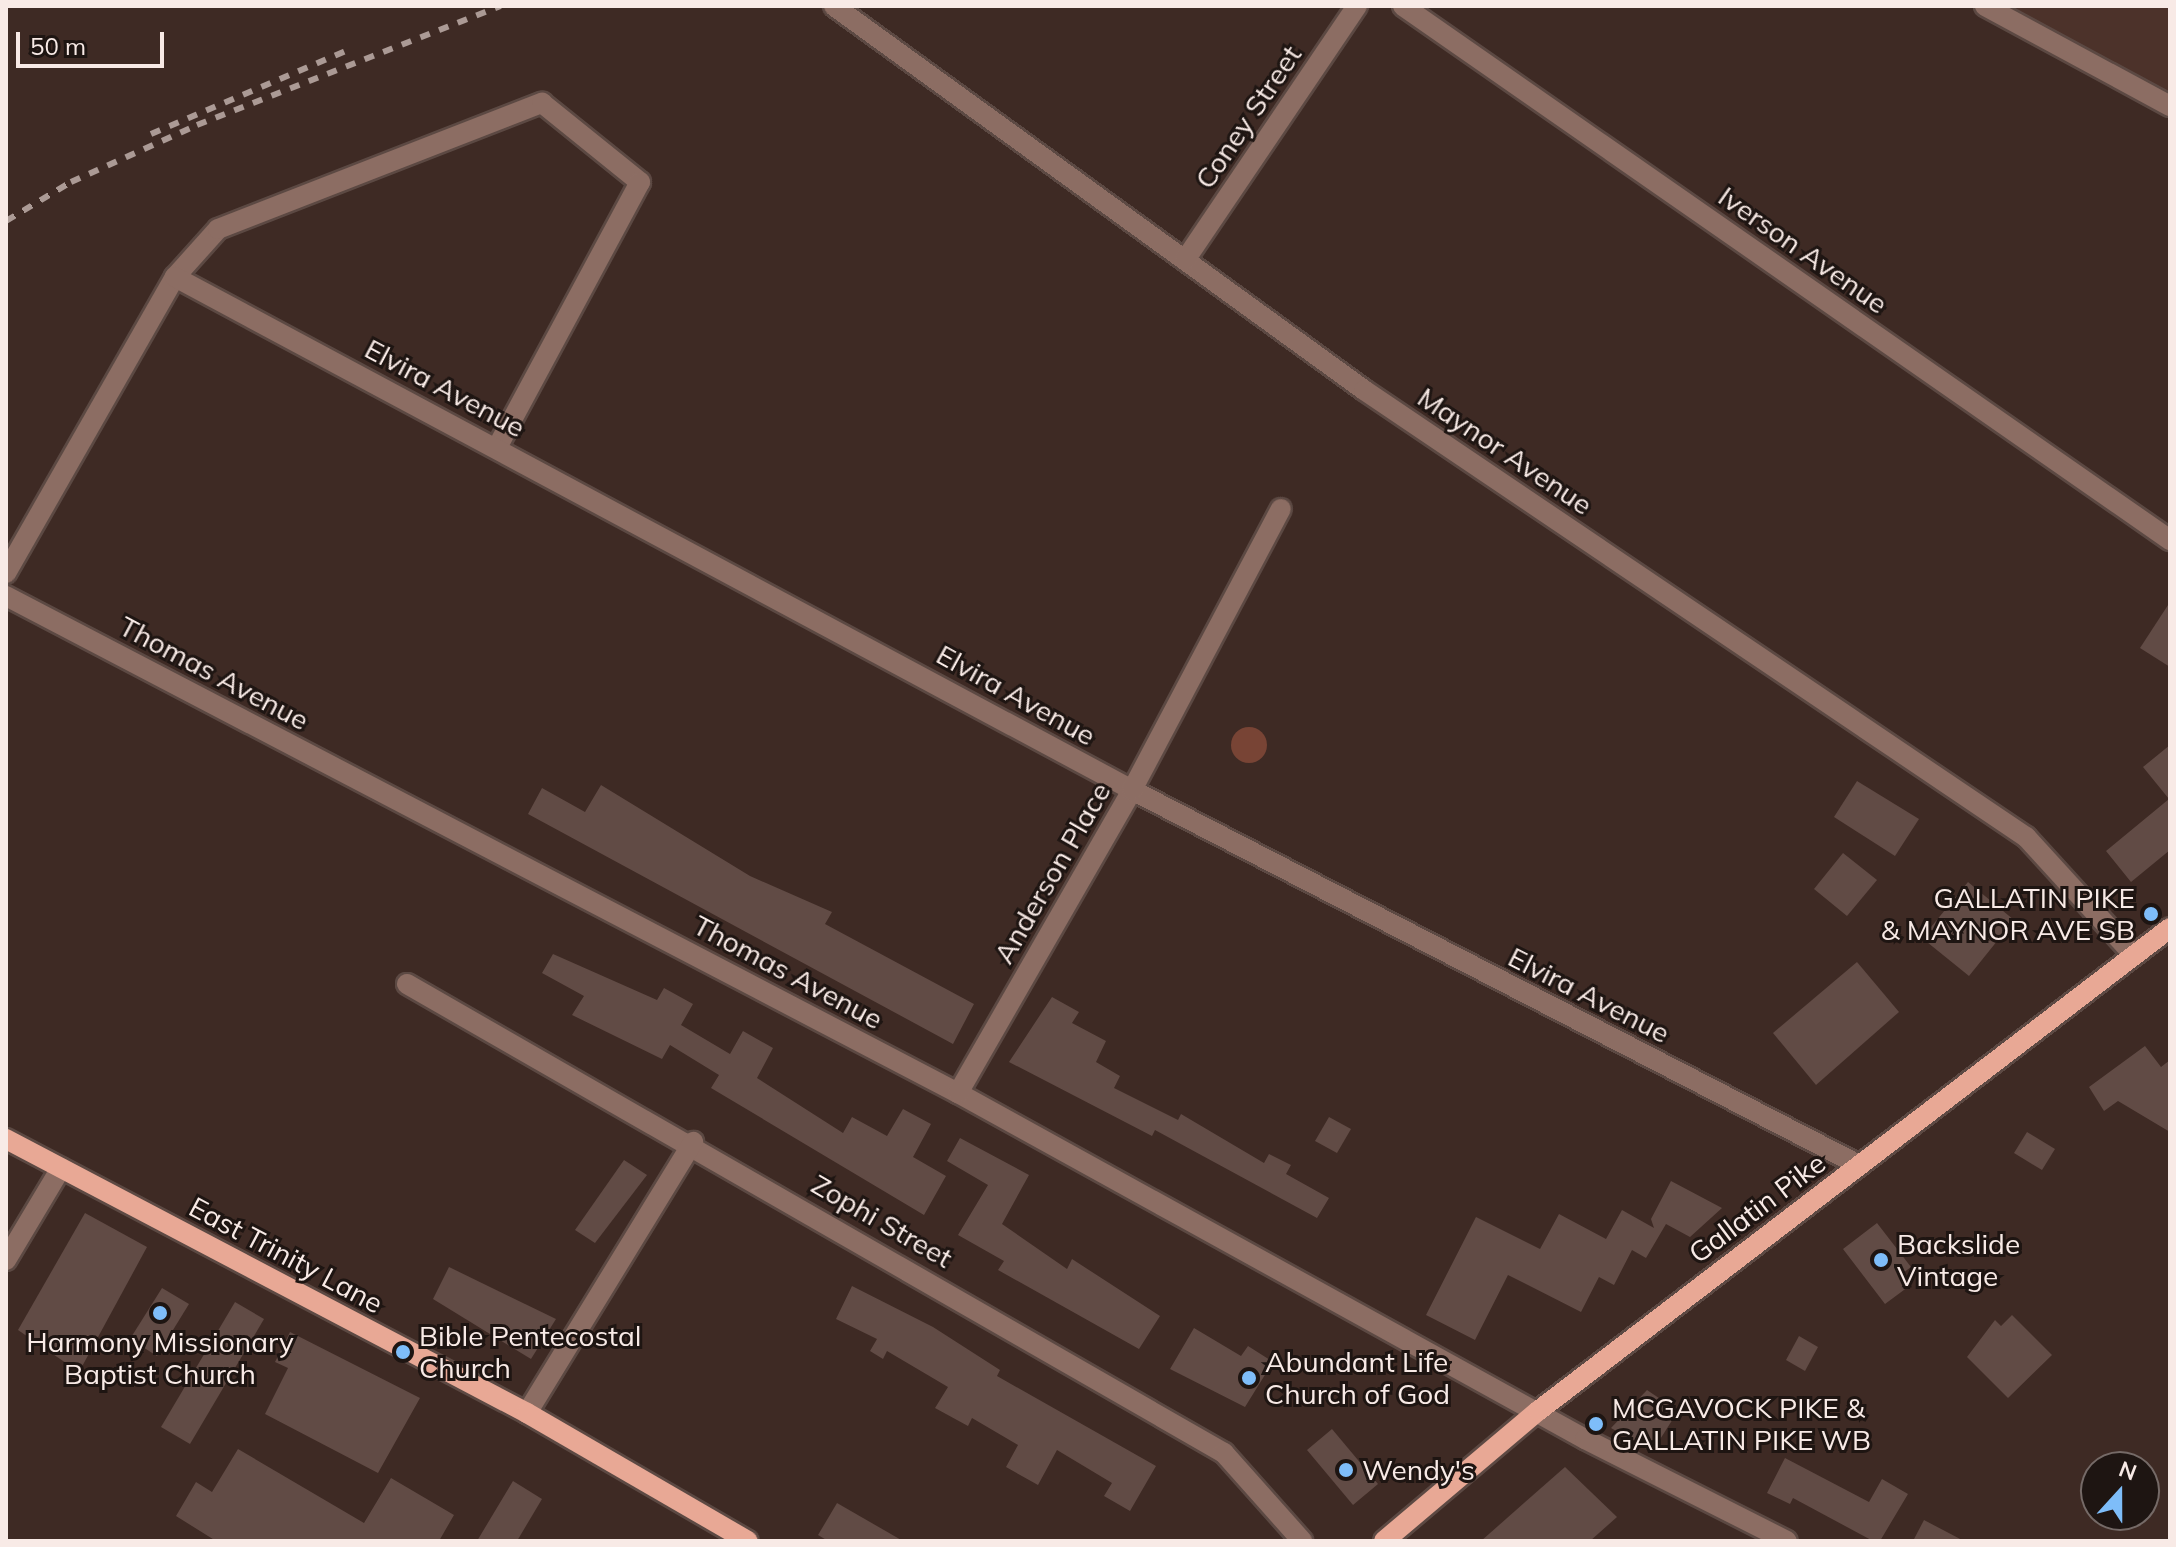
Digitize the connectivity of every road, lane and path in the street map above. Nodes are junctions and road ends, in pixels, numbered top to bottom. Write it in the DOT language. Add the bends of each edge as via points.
graph roads {
  1 [pos="834,6"];
  2 [pos="1357,6"];
  3 [pos="1403,6"];
  4 [pos="1985,6"];
  5 [pos="2170,106"];
  6 [pos="1185,260"];
  7 [pos="175,277"];
  8 [pos="497,448"];
  9 [pos="1281,509"];
  10 [pos="2170,540"];
  11 [pos="6,573"];
  12 [pos="6,596"];
  13 [pos="1132,790"];
  14 [pos="2170,928"];
  15 [pos="2133,954"];
  16 [pos="407,984"];
  17 [pos="958,1093"];
  18 [pos="6,1139"];
  19 [pos="693,1142"];
  20 [pos="1859,1165"];
  21 [pos="61,1168"];
  22 [pos="6,1260"];
  23 [pos="1538,1411"];
  24 [pos="527,1413"];
  25 [pos="748,1541"];
  26 [pos="1302,1541"];
  27 [pos="1384,1541"];
  28 [pos="1787,1541"];
  1 -- 6 [label="street, Maynor Avenue"];
  2 -- 6 [label="street, Coney Street"];
  3 -- 10 [label="street, Iverson Avenue"];
  4 -- 5 [label="street"];
  6 -- 15 [label="street, Maynor Avenue" via="2026,837"];
  7 -- 8 [label="street, Elvira Avenue"];
  7 -- 8 [label="street" via="218,229 542,103 640,182"];
  7 -- 11 [label="street"];
  8 -- 13 [label="street, Elvira Avenue"];
  9 -- 13 [label="street, Anderson Place"];
  12 -- 17 [label="street, Thomas Avenue"];
  13 -- 17 [label="street, Anderson Place"];
  13 -- 20 [label="street, Elvira Avenue"];
  14 -- 15 [label="main road, Gallatin Pike"];
  15 -- 20 [label="main road, Gallatin Pike"];
  16 -- 19 [label="street, Zophi Street"];
  17 -- 23 [label="street, Thomas Avenue"];
  18 -- 21 [label="main road, East Trinity Lane"];
  19 -- 24 [label="street"];
  19 -- 26 [label="street, Zophi Street" via="1224,1453"];
  20 -- 23 [label="main road, Gallatin Pike"];
  21 -- 22 [label="street"];
  21 -- 24 [label="main road, East Trinity Lane"];
  23 -- 27 [label="main road, Gallatin Pike"];
  23 -- 28 [label="street, Thomas Avenue"];
  24 -- 25 [label="main road, East Trinity Lane"];
}
